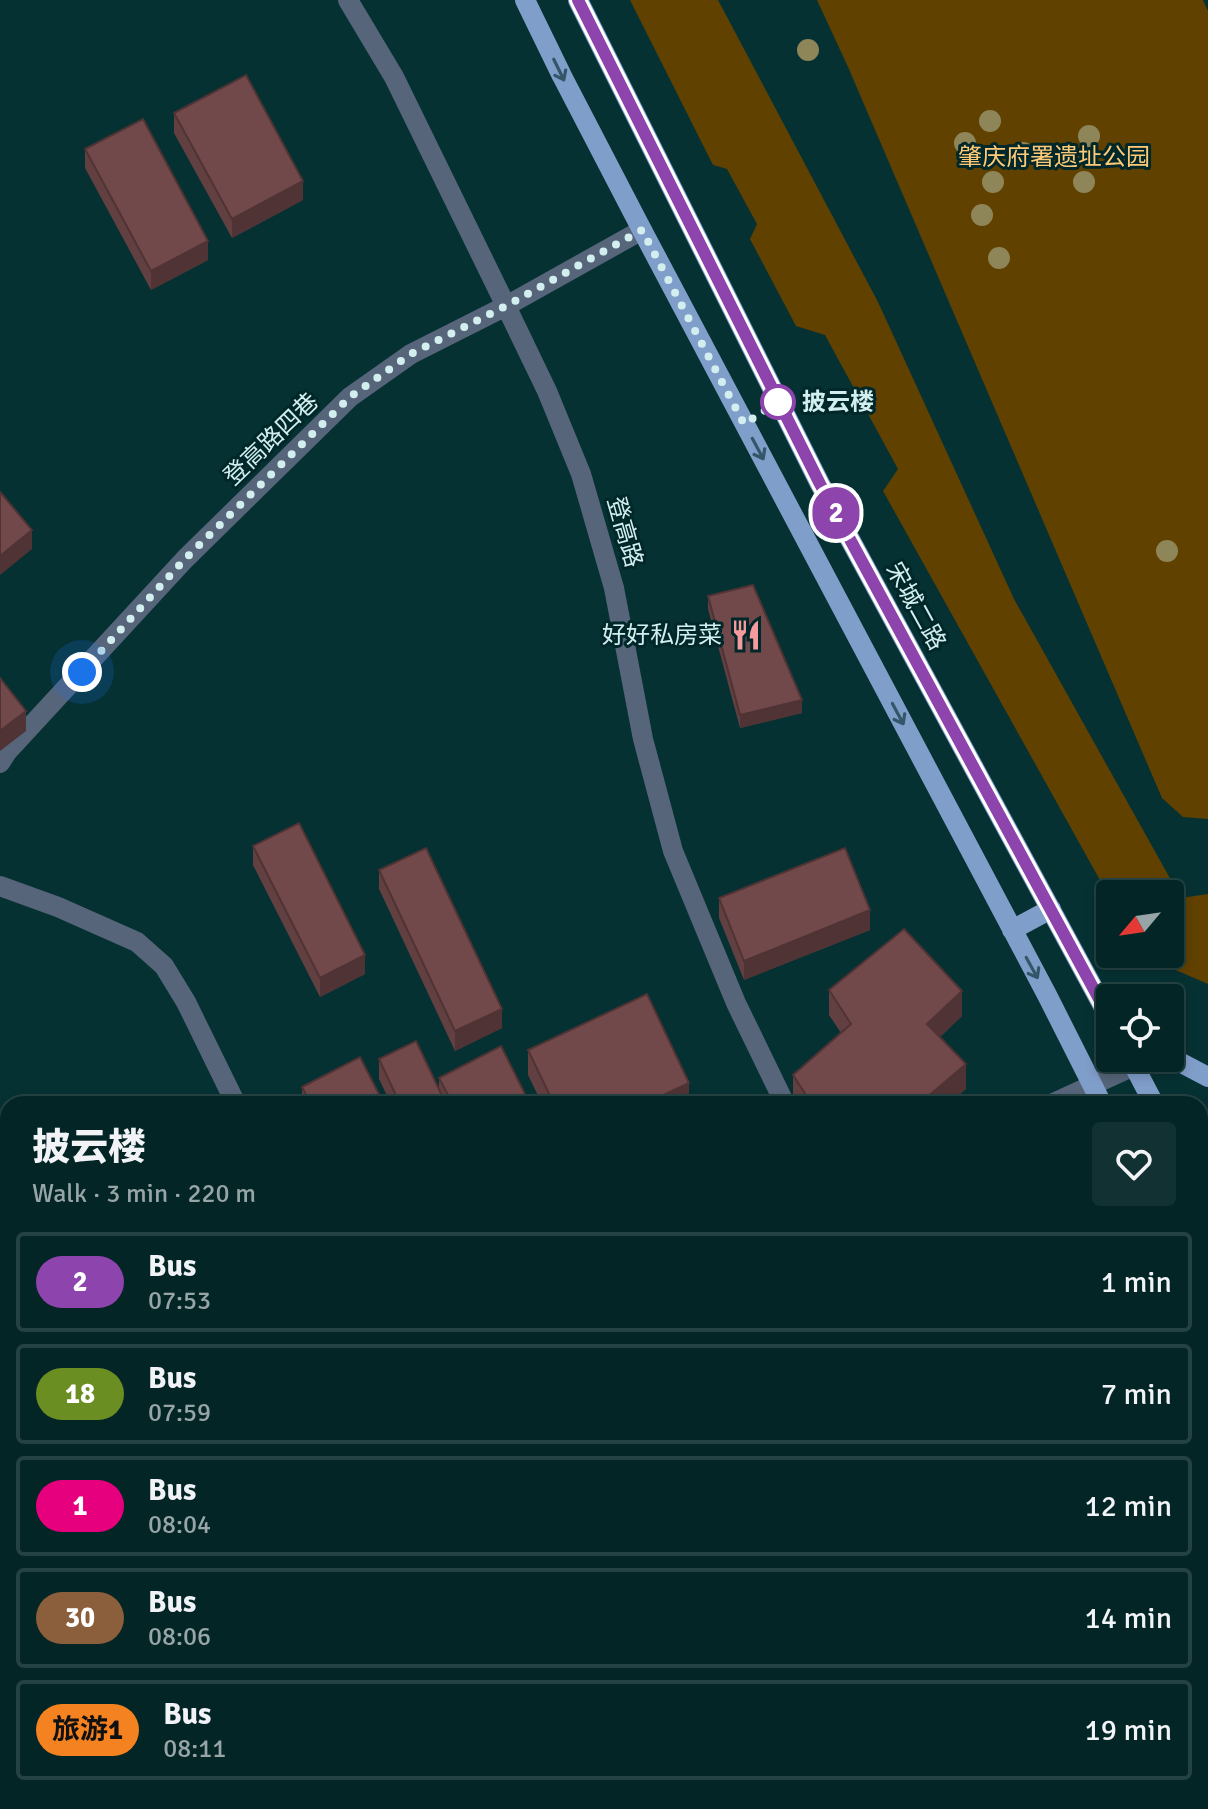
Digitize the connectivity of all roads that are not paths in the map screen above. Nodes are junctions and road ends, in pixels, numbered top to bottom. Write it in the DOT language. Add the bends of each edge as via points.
graph roads {
  1 [pos="348,0"];
  2 [pos="525,0"];
  3 [pos="578,0"];
  4 [pos="642,230"];
  5 [pos="506,306"];
  6 [pos="0,763"];
  7 [pos="0,886"];
  8 [pos="1051,909"];
  9 [pos="1012,930"];
  10 [pos="1096,993"];
  11 [pos="1184,1064"];
  12 [pos="1115,1072"];
  13 [pos="1137,1072"];
  14 [pos="1208,1077"];
  15 [pos="1093,1085"];
  16 [pos="232,1096"];
  17 [pos="781,1096"];
  18 [pos="1069,1096"];
  19 [pos="1098,1096"];
  20 [pos="1150,1096"];
  1 -- 5 [label="street, 登高路" via="394,77"];
  2 -- 4 [label="main road, one-way"];
  3 -- 8 [label="main road, 宋城二路" via="820,484"];
  4 -- 5 [label="street, 登高路四巷"];
  4 -- 9 [label="main road, one-way"];
  5 -- 6 [label="street, 登高路四巷" via="411,354 350,397 185,559"];
  5 -- 17 [label="street, 登高路" via="581,474 614,588 643,739 673,851"];
  7 -- 16 [label="street" via="137,942 164,966"];
  8 -- 9 [label="main road"];
  8 -- 10 [label="main road, 宋城二路"];
  9 -- 15 [label="main road, one-way"];
  11 -- 14 [label="main road"];
  12 -- 15 [label="street"];
  13 -- 20 [label="main road"];
  15 -- 18 [label="street"];
  15 -- 19 [label="main road"];
}
